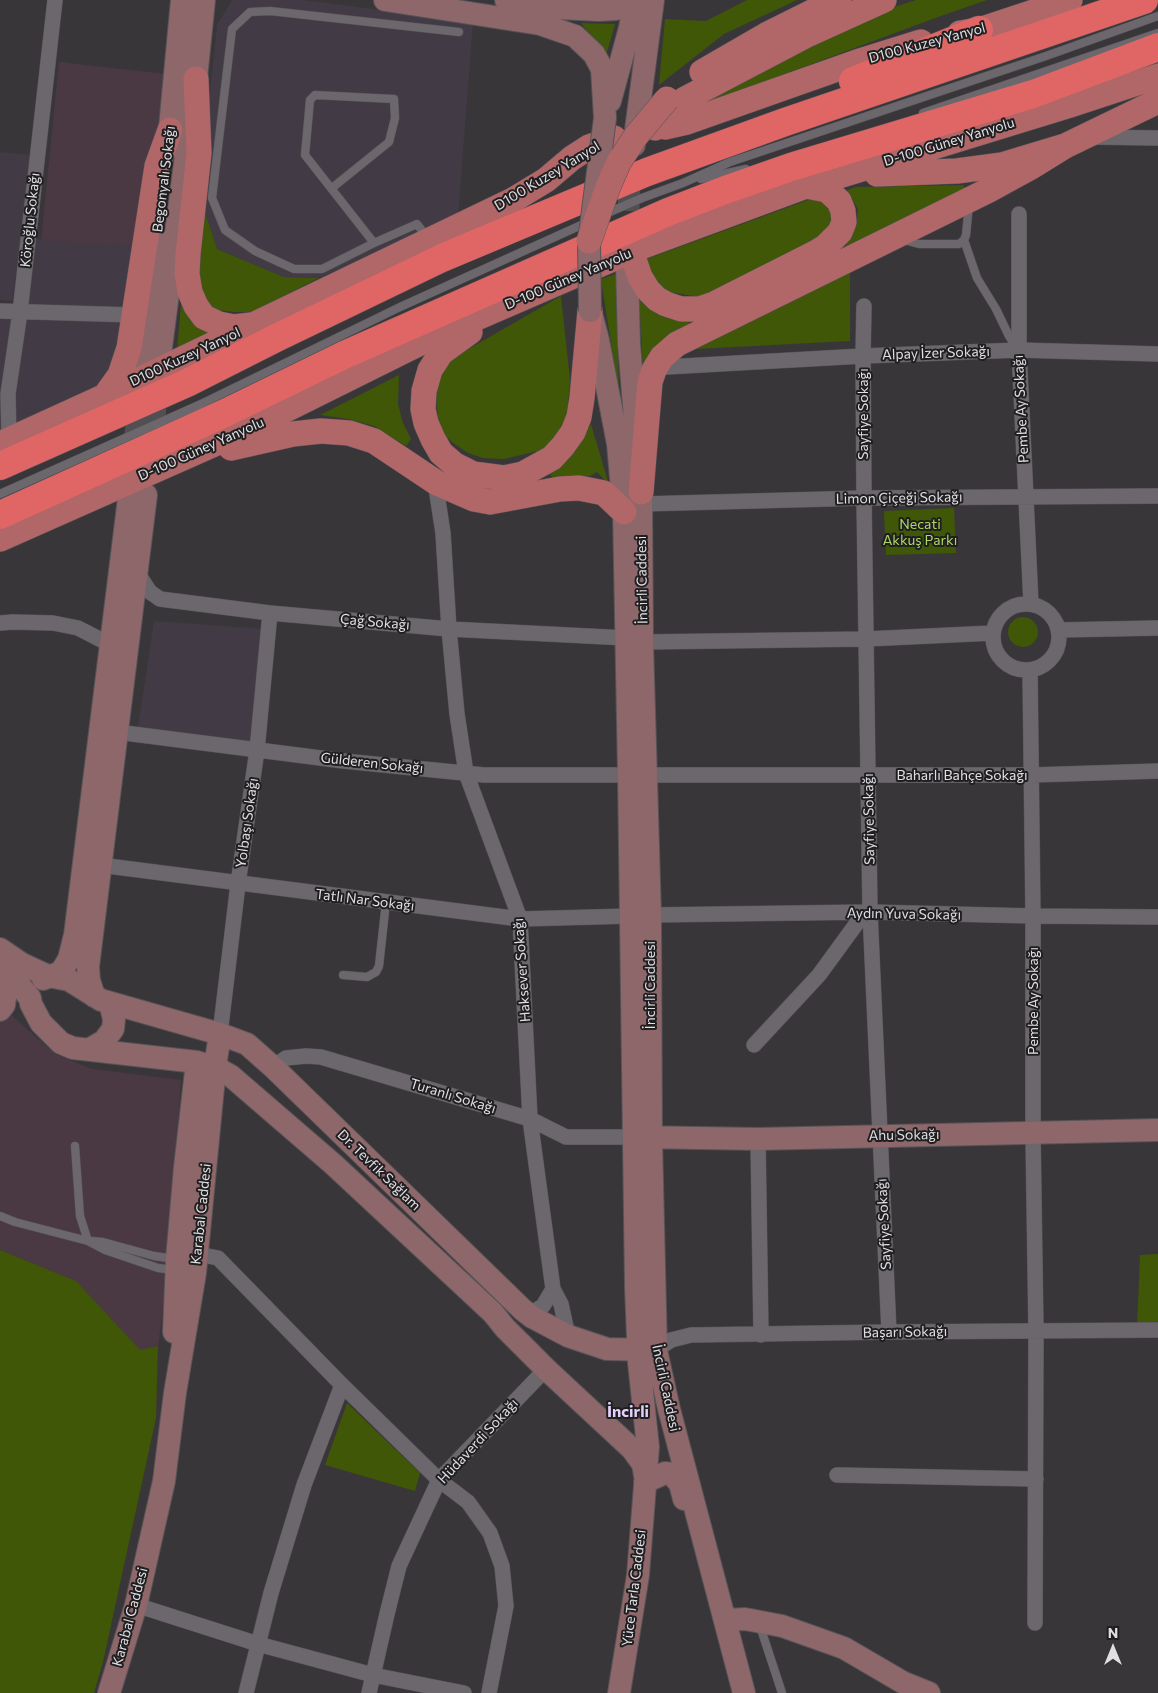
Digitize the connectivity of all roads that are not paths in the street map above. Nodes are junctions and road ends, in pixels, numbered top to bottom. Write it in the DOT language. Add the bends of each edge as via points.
graph roads {
  1 [pos="55,0"];
  2 [pos="182,0"];
  3 [pos="204,0"];
  4 [pos="216,0"];
  5 [pos="385,0"];
  6 [pos="506,0"];
  7 [pos="628,0"];
  8 [pos="635,0"];
  9 [pos="653,0"];
  10 [pos="839,0"];
  11 [pos="884,0"];
  12 [pos="1024,0"];
  13 [pos="1070,0"];
  14 [pos="1144,0"];
  15 [pos="1158,16"];
  16 [pos="979,30"];
  17 [pos="459,32"];
  18 [pos="1158,33"];
  19 [pos="199,38"];
  20 [pos="1158,48"];
  21 [pos="1158,76"];
  22 [pos="196,78"];
  23 [pos="1158,102"];
  24 [pos="917,115"];
  25 [pos="609,128"];
  26 [pos="170,130"];
  27 [pos="1158,138"];
  28 [pos="1075,141"];
  29 [pos="710,149"];
  30 [pos="754,167"];
  31 [pos="631,169"];
  32 [pos="683,183"];
  33 [pos="806,186"];
  34 [pos="332,188"];
  35 [pos="969,200"];
  36 [pos="1019,214"];
  37 [pos="895,237"];
  38 [pos="626,239"];
  39 [pos="429,240"];
  40 [pos="964,240"];
  41 [pos="590,241"];
  42 [pos="374,243"];
  43 [pos="627,265"];
  44 [pos="514,302"];
  45 [pos="864,306"];
  46 [pos="0,311"];
  47 [pos="590,311"];
  48 [pos="20,312"];
  49 [pos="134,315"];
  50 [pos="253,325"];
  51 [pos="1019,350"];
  52 [pos="1158,354"];
  53 [pos="863,356"];
  54 [pos="654,370"];
  55 [pos="105,396"];
  56 [pos="4,442"];
  57 [pos="174,461"];
  58 [pos="0,466"];
  59 [pos="0,494"];
  60 [pos="437,494"];
  61 [pos="1158,496"];
  62 [pos="1026,497"];
  63 [pos="864,498"];
  64 [pos="635,503"];
  65 [pos="0,515"];
  66 [pos="0,539"];
  67 [pos="137,572"];
  68 [pos="1031,604"];
  69 [pos="270,613"];
  70 [pos="0,623"];
  71 [pos="1158,628"];
  72 [pos="449,629"];
  73 [pos="1058,630"];
  74 [pos="993,633"];
  75 [pos="866,639"];
  76 [pos="634,640"];
  77 [pos="111,645"];
  78 [pos="1030,670"];
  79 [pos="117,732"];
  80 [pos="257,750"];
  81 [pos="1158,771"];
  82 [pos="466,773"];
  83 [pos="869,774"];
  84 [pos="637,775"];
  85 [pos="1032,775"];
  86 [pos="100,865"];
  87 [pos="238,884"];
  88 [pos="386,902"];
  89 [pos="868,912"];
  90 [pos="640,916"];
  91 [pos="1033,916"];
  92 [pos="1158,917"];
  93 [pos="520,919"];
  94 [pos="0,949"];
  95 [pos="0,969"];
  96 [pos="343,975"];
  97 [pos="48,976"];
  98 [pos="0,981"];
  99 [pos="102,1000"];
  100 [pos="13,1006"];
  101 [pos="220,1034"];
  102 [pos="754,1045"];
  103 [pos="90,1049"];
  104 [pos="206,1064"];
  105 [pos="273,1067"];
  106 [pos="530,1119"];
  107 [pos="1158,1130"];
  108 [pos="1033,1133"];
  109 [pos="880,1135"];
  110 [pos="642,1138"];
  111 [pos="758,1139"];
  112 [pos="75,1146"];
  113 [pos="0,1216"];
  114 [pos="88,1241"];
  115 [pos="187,1261"];
  116 [pos="554,1289"];
  117 [pos="523,1310"];
  118 [pos="493,1313"];
  119 [pos="1158,1330"];
  120 [pos="1036,1331"];
  121 [pos="889,1332"];
  122 [pos="761,1335"];
  123 [pos="568,1336"];
  124 [pos="648,1356"];
  125 [pos="546,1369"];
  126 [pos="342,1385"];
  127 [pos="837,1475"];
  128 [pos="1036,1479"];
  129 [pos="439,1480"];
  130 [pos="646,1482"];
  131 [pos="702,1534"];
  132 [pos="136,1605"];
  133 [pos="726,1620"];
  134 [pos="759,1622"];
  135 [pos="1035,1623"];
  136 [pos="258,1644"];
  137 [pos="372,1675"];
  138 [pos="109,1693"];
  139 [pos="246,1693"];
  140 [pos="369,1693"];
  141 [pos="464,1693"];
  142 [pos="489,1693"];
  143 [pos="619,1693"];
  144 [pos="744,1693"];
  145 [pos="782,1693"];
  146 [pos="929,1693"];
  1 -- 48 [label="street, Köroğlu Sokağı"];
  2 -- 26 [label="main road, Begonyalı Sokağı"];
  3 -- 19 [label="main road, Begonyalı Sokağı"];
  4 -- 19 [label="main road"];
  5 -- 25 [label="main road" via="540,24 574,36 594,54 602,69"];
  6 -- 7 [label="main road" via="598,10 616,9"];
  8 -- 25 [label="main road"];
  9 -- 31 [label="main road"];
  10 -- 41 [label="main road, bridge" via="766,35 712,66 667,99 636,136 620,162"];
  11 -- 31 [label="main road" via="809,34 685,99 670,110 645,140"];
  12 -- 16 [label="main road" via="991,17"];
  13 -- 16 [label="main road, D100 Kuzey Yanyol"];
  14 -- 29 [label="highway"];
  15 -- 32 [label="lane" via="730,162"];
  16 -- 25 [label="main road, D100 Kuzey Yanyol" via="906,46 688,122 666,127"];
  16 -- 29 [label="highway" via="757,119"];
  17 -- 42 [label="lane" via="270,11 250,12 232,29 212,198 225,230 255,251 294,269 322,269"];
  18 -- 24 [label="lane"];
  19 -- 22 [label="main road, Begonyalı Sokağı"];
  20 -- 65 [label="highway" via="1033,94 791,167 668,212 344,354 225,413"];
  21 -- 33 [label="main road, D-100 Güney Yanyolu"];
  22 -- 26 [label="main road, Begonyalı Sokağı" via="152,357"];
  22 -- 50 [label="main road" via="199,153 188,254 190,292 204,317 234,327"];
  23 -- 28 [label="main road"];
  25 -- 39 [label="main road, D100 Kuzey Yanyol" via="590,147 546,180"];
  25 -- 41 [label="main road, İncirli Caddesi, bridge"];
  26 -- 49 [label="main road" via="157,166"];
  27 -- 28 [label="street"];
  28 -- 33 [label="main road" via="1002,165 957,171 854,176"];
  28 -- 35 [label="main road"];
  29 -- 58 [label="highway" via="646,172 442,258 187,383"];
  30 -- 32 [label="lane"];
  32 -- 59 [label="lane" via="497,262 201,404"];
  33 -- 38 [label="main road" via="827,190 839,201 844,210 840,232 816,254 698,309 681,309 657,299 640,278"];
  33 -- 44 [label="main road, D-100 Güney Yanyolu" via="632,251"];
  34 -- 34 [label="lane" via="389,142 395,118 394,99 315,95 310,100 305,155"];
  34 -- 42 [label="lane"];
  35 -- 37 [label="main road"];
  35 -- 40 [label="lane"];
  36 -- 51 [label="street, Pembe Ay Sokağı"];
  37 -- 40 [label="lane" via="919,244 959,244"];
  37 -- 54 [label="main road" via="678,344 662,357"];
  39 -- 42 [label="lane" via="417,224"];
  39 -- 50 [label="main road, D100 Kuzey Yanyol"];
  40 -- 51 [label="lane" via="977,278"];
  41 -- 47 [label="main road, İncirli Caddesi, bridge"];
  43 -- 64 [label="main road, İncirli Caddesi"];
  44 -- 47 [label="main road" via="441,353 430,370 424,390 423,409 433,440 441,453 455,465 473,474 504,478 523,474 552,458 563,446 579,417"];
  44 -- 57 [label="main road, D-100 Güney Yanyolu" via="428,339 239,433"];
  45 -- 53 [label="street, Sayfiye Sokağı"];
  46 -- 48 [label="street"];
  47 -- 64 [label="main road, İncirli Caddesi" via="618,444"];
  48 -- 49 [label="street"];
  48 -- 56 [label="street, Köroğlu Sokağı"];
  49 -- 55 [label="main road" via="129,348 120,375"];
  50 -- 55 [label="main road, D100 Kuzey Yanyol"];
  51 -- 52 [label="street, Alpay İzer Sokağı"];
  51 -- 53 [label="street, Alpay İzer Sokağı"];
  51 -- 62 [label="street, Pembe Ay Sokağı"];
  53 -- 54 [label="street, Alpay İzer Sokağı"];
  53 -- 63 [label="street, Sayfiye Sokağı"];
  54 -- 64 [label="main road"];
  55 -- 56 [label="main road, D100 Kuzey Yanyol"];
  57 -- 64 [label="main road" via="320,431 374,441 437,483 474,500 490,502 579,488"];
  57 -- 66 [label="main road, D-100 Güney Yanyolu"];
  60 -- 72 [label="street, Haksever Sokağı" via="445,549"];
  61 -- 62 [label="street, Limon Çiçeği Sokağı"];
  62 -- 63 [label="street, Limon Çiçeği Sokağı"];
  62 -- 68 [label="street, Pembe Ay Sokağı"];
  63 -- 64 [label="street, Limon Çiçeği Sokağı"];
  63 -- 75 [label="street, Sayfiye Sokağı"];
  64 -- 76 [label="main road, İncirli Caddesi"];
  67 -- 69 [label="street, Çağ Sokağı" via="150,592 160,599"];
  67 -- 77 [label="main road" via="138,497"];
  67 -- 79 [label="main road"];
  68 -- 73 [label="street" via="1048,613"];
  68 -- 74 [label="street" via="1014,606 1006,611"];
  69 -- 72 [label="street, Çağ Sokağı"];
  69 -- 80 [label="street, Yolbaşı Sokağı"];
  70 -- 77 [label="street" via="53,623 78,628"];
  71 -- 73 [label="street"];
  72 -- 76 [label="street, Çağ Sokağı"];
  72 -- 82 [label="street, Haksever Sokağı"];
  73 -- 78 [label="street" via="1059,641 1050,660"];
  74 -- 75 [label="street, Çağ Sokağı"];
  74 -- 78 [label="street" via="996,653 1003,661 1020,670"];
  75 -- 76 [label="street, Çağ Sokağı"];
  75 -- 83 [label="street, Sayfiye Sokağı"];
  76 -- 84 [label="main road, İncirli Caddesi"];
  77 -- 97 [label="main road" via="75,935 69,959 61,972"];
  78 -- 85 [label="street, Pembe Ay Sokağı"];
  79 -- 80 [label="street, Gülderen Sokağı"];
  79 -- 86 [label="main road"];
  80 -- 82 [label="street, Gülderen Sokağı"];
  80 -- 87 [label="street, Yolbaşı Sokağı"];
  81 -- 85 [label="street, Baharlı Bahçe Sokağı"];
  82 -- 84 [label="street, Gülderen Sokağı"];
  82 -- 93 [label="street, Haksever Sokağı"];
  83 -- 84 [label="street, Baharlı Bahçe Sokağı"];
  83 -- 85 [label="street, Baharlı Bahçe Sokağı"];
  83 -- 89 [label="street, Sayfiye Sokağı"];
  84 -- 90 [label="main road, İncirli Caddesi"];
  85 -- 91 [label="street, Pembe Ay Sokağı"];
  86 -- 87 [label="street, Tatlı Nar Sokağı"];
  86 -- 99 [label="main road" via="88,967 89,980"];
  87 -- 88 [label="street, Tatlı Nar Sokağı"];
  87 -- 101 [label="street, Yolbaşı Sokağı"];
  88 -- 93 [label="street, Tatlı Nar Sokağı"];
  88 -- 96 [label="lane" via="376,972 367,977"];
  89 -- 90 [label="street, Aydın Yuva Sokağı"];
  89 -- 91 [label="street, Aydın Yuva Sokağı"];
  89 -- 102 [label="street" via="819,975"];
  89 -- 109 [label="street, Sayfiye Sokağı"];
  90 -- 93 [label="street, Tatlı Nar Sokağı"];
  90 -- 110 [label="main road, İncirli Caddesi"];
  91 -- 92 [label="street, Aydın Yuva Sokağı"];
  91 -- 108 [label="street, Pembe Ay Sokağı"];
  93 -- 106 [label="street, Haksever Sokağı"];
  94 -- 97 [label="main road, Dr. Tevfik Sağlam"];
  95 -- 100 [label="main road" via="15,980"];
  97 -- 99 [label="main road, Dr. Tevfik Sağlam" via="69,980"];
  97 -- 100 [label="main road"];
  98 -- 100 [label="main road" via="6,990 4,1005"];
  99 -- 101 [label="main road, Dr. Tevfik Sağlam"];
  99 -- 103 [label="main road" via="114,1019 113,1029 104,1041"];
  100 -- 103 [label="main road" via="31,1004 41,1023 61,1043"];
  101 -- 104 [label="main road, Karabal Caddesi"];
  101 -- 105 [label="main road, Dr. Tevfik Sağlam" via="247,1044"];
  103 -- 104 [label="main road"];
  104 -- 115 [label="main road, Karabal Caddesi"];
  104 -- 118 [label="main road" via="231,1076 333,1164"];
  105 -- 106 [label="street, Turanlı Sokağı" via="286,1058 321,1057"];
  105 -- 117 [label="main road, Dr. Tevfik Sağlam"];
  106 -- 110 [label="street, Turanlı Sokağı" via="566,1137"];
  106 -- 116 [label="street, Haksever Sokağı"];
  107 -- 108 [label="main road, Ahu Sokağı"];
  108 -- 109 [label="main road, Ahu Sokağı"];
  108 -- 120 [label="street, Pembe Ay Sokağı"];
  109 -- 111 [label="main road, Ahu Sokağı"];
  109 -- 121 [label="street, Sayfiye Sokağı"];
  110 -- 111 [label="main road, Ahu Sokağı"];
  110 -- 124 [label="main road, İncirli Caddesi"];
  111 -- 122 [label="street"];
  112 -- 114 [label="lane" via="80,1216"];
  113 -- 114 [label="lane"];
  114 -- 115 [label="lane"];
  115 -- 126 [label="street" via="218,1258"];
  115 -- 132 [label="main road, Karabal Caddesi" via="164,1481"];
  116 -- 117 [label="street" via="543,1306 533,1312"];
  116 -- 123 [label="street, Haksever Sokağı"];
  117 -- 123 [label="main road, Dr. Tevfik Sağlam"];
  118 -- 124 [label="main road" via="584,1355 616,1364"];
  118 -- 125 [label="main road"];
  119 -- 120 [label="street, Başarı Sokağı"];
  120 -- 121 [label="street, Başarı Sokağı"];
  120 -- 128 [label="street, Pembe Ay Sokağı"];
  121 -- 122 [label="street, Başarı Sokağı"];
  122 -- 124 [label="street, Başarı Sokağı" via="690,1335 671,1340"];
  123 -- 124 [label="main road, Dr. Tevfik Sağlam" via="607,1349"];
  124 -- 130 [label="main road, İncirli Caddesi"];
  124 -- 131 [label="main road, İncirli Caddesi"];
  125 -- 129 [label="street, Hüdaverdi Sokağı"];
  125 -- 130 [label="main road" via="635,1452 643,1464"];
  126 -- 129 [label="street"];
  126 -- 136 [label="street" via="304,1485"];
  127 -- 128 [label="street"];
  128 -- 135 [label="street, Pembe Ay Sokağı"];
  129 -- 137 [label="street, Hüdaverdi Sokağı" via="399,1566"];
  129 -- 142 [label="street" via="468,1502 490,1534 502,1566 506,1606"];
  130 -- 131 [label="main road" via="664,1473 672,1474 680,1484"];
  130 -- 143 [label="main road, Yüce Tarla Caddesi" via="638,1575"];
  131 -- 133 [label="main road, İncirli Caddesi"];
  132 -- 136 [label="street"];
  132 -- 138 [label="main road, Karabal Caddesi"];
  133 -- 134 [label="main road"];
  133 -- 144 [label="main road, İncirli Caddesi"];
  134 -- 145 [label="lane"];
  134 -- 146 [label="main road" via="782,1626 844,1648 904,1683"];
  136 -- 137 [label="street"];
  136 -- 139 [label="street"];
  137 -- 140 [label="street, Hüdaverdi Sokağı"];
  137 -- 141 [label="street"];
}
